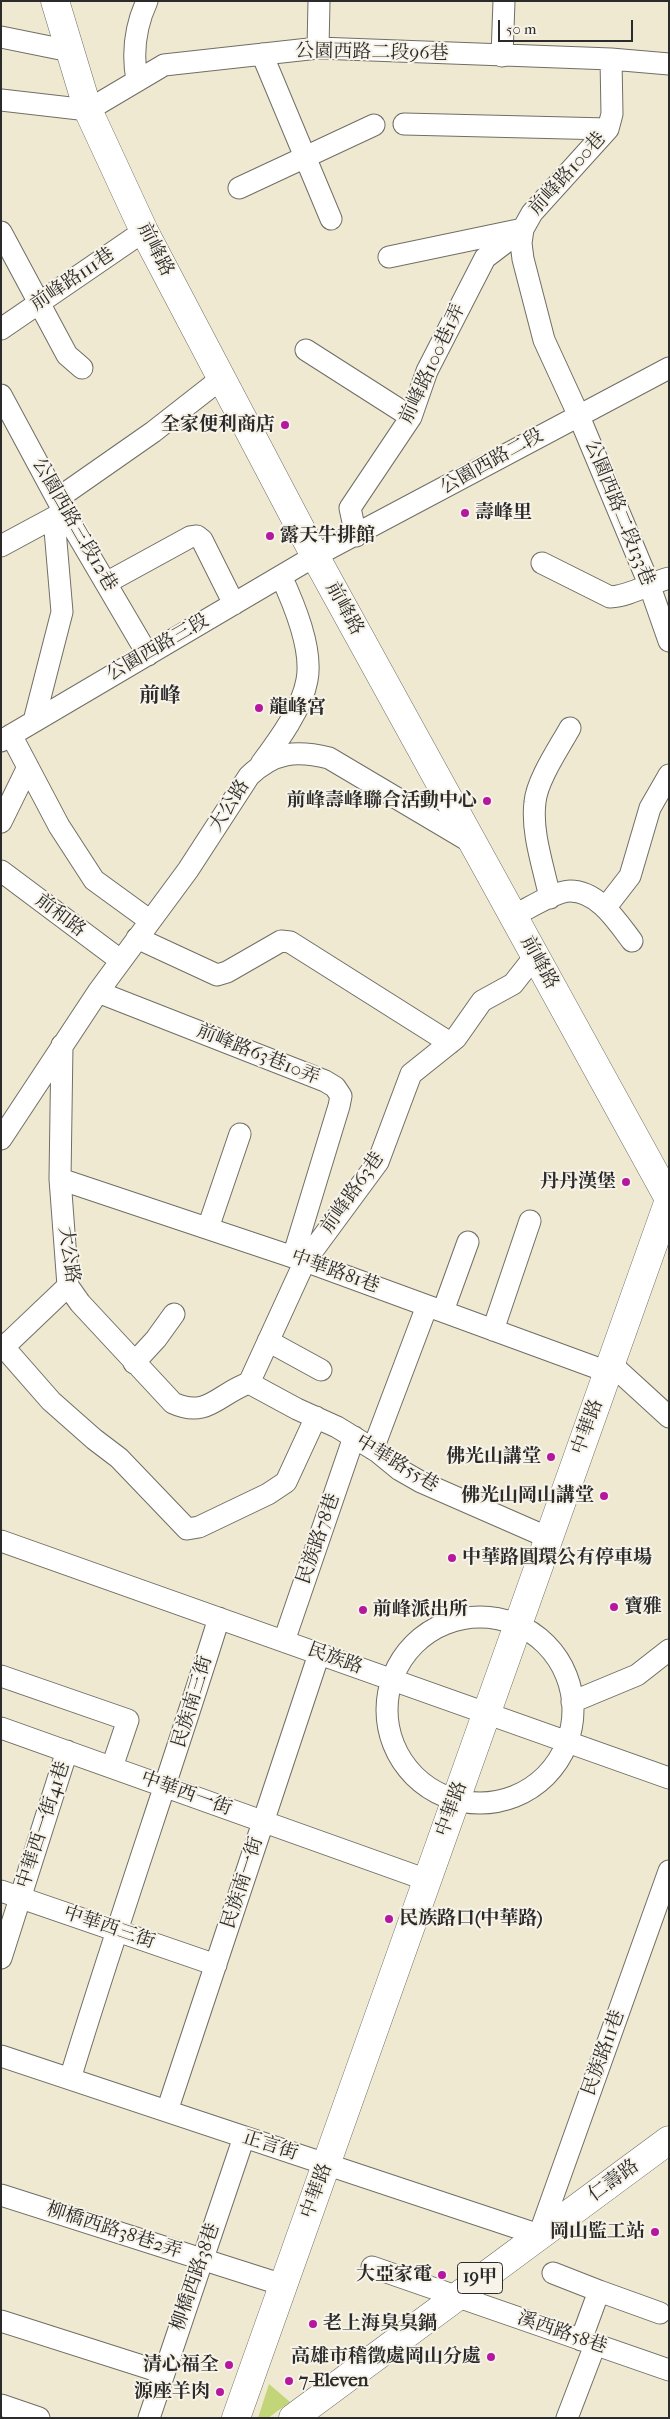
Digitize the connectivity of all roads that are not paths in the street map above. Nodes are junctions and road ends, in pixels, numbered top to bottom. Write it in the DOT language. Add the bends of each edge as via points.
graph roads {
  1 [pos="55,1"];
  2 [pos="147,1"];
  3 [pos="319,1"];
  4 [pos="504,1"];
  5 [pos="1,37"];
  6 [pos="318,48"];
  7 [pos="70,51"];
  8 [pos="262,54"];
  9 [pos="502,56"];
  10 [pos="611,59"];
  11 [pos="669,64"];
  12 [pos="137,80"];
  13 [pos="1,100"];
  14 [pos="88,110"];
  15 [pos="404,124"];
  16 [pos="374,125"];
  17 [pos="608,129"];
  18 [pos="305,157"];
  19 [pos="239,188"];
  20 [pos="331,219"];
  21 [pos="523,229"];
  22 [pos="144,231"];
  23 [pos="1,232"];
  24 [pos="389,257"];
  25 [pos="39,303"];
  26 [pos="1,329"];
  27 [pos="306,350"];
  28 [pos="82,368"];
  29 [pos="669,368"];
  30 [pos="222,378"];
  31 [pos="1,395"];
  32 [pos="578,414"];
  33 [pos="411,417"];
  34 [pos="59,510"];
  35 [pos="356,536"];
  36 [pos="1,546"];
  37 [pos="315,556"];
  38 [pos="542,563"];
  39 [pos="281,576"];
  40 [pos="659,581"];
  41 [pos="106,583"];
  42 [pos="234,604"];
  43 [pos="669,641"];
  44 [pos="148,655"];
  45 [pos="34,721"];
  46 [pos="570,728"];
  47 [pos="6,738"];
  48 [pos="261,765"];
  49 [pos="28,767"];
  50 [pos="669,775"];
  51 [pos="1,822"];
  52 [pos="474,844"];
  53 [pos="1,871"];
  54 [pos="550,898"];
  55 [pos="606,907"];
  56 [pos="513,916"];
  57 [pos="149,920"];
  58 [pos="137,938"];
  59 [pos="632,941"];
  60 [pos="535,956"];
  61 [pos="120,960"];
  62 [pos="98,992"];
  63 [pos="450,1043"];
  64 [pos="62,1045"];
  65 [pos="240,1134"];
  66 [pos="1,1139"];
  67 [pos="60,1179"];
  68 [pos="669,1200"];
  69 [pos="530,1221"];
  70 [pos="208,1228"];
  71 [pos="468,1242"];
  72 [pos="299,1258"];
  73 [pos="68,1286"];
  74 [pos="435,1308"];
  75 [pos="174,1314"];
  76 [pos="493,1330"];
  77 [pos="268,1342"];
  78 [pos="2,1346"];
  79 [pos="134,1362"];
  80 [pos="609,1368"];
  81 [pos="321,1370"];
  82 [pos="249,1383"];
  83 [pos="669,1417"];
  84 [pos="316,1418"];
  85 [pos="354,1437"];
  86 [pos="373,1449"];
  87 [pos="549,1538"];
  88 [pos="1,1541"];
  89 [pos="219,1618"];
  90 [pos="518,1624"];
  91 [pos="284,1641"];
  92 [pos="669,1650"];
  93 [pos="319,1654"];
  94 [pos="1,1676"];
  95 [pos="391,1679"];
  96 [pos="572,1702"];
  97 [pos="487,1713"];
  98 [pos="1,1728"];
  99 [pos="568,1742"];
  100 [pos="67,1752"];
  101 [pos="112,1767"];
  102 [pos="669,1778"];
  103 [pos="166,1787"];
  104 [pos="455,1801"];
  105 [pos="264,1821"];
  106 [pos="669,1871"];
  107 [pos="427,1880"];
  108 [pos="11,1895"];
  109 [pos="116,1930"];
  110 [pos="1,1958"];
  111 [pos="216,1965"];
  112 [pos="1,2056"];
  113 [pos="70,2079"];
  114 [pos="167,2111"];
  115 [pos="244,2137"];
  116 [pos="669,2140"];
  117 [pos="326,2164"];
  118 [pos="1,2195"];
  119 [pos="539,2235"];
  120 [pos="202,2259"];
  121 [pos="372,2267"];
  122 [pos="553,2273"];
  123 [pos="283,2285"];
  124 [pos="599,2291"];
  125 [pos="455,2296"];
  126 [pos="660,2313"];
  127 [pos="1,2321"];
  128 [pos="588,2342"];
  129 [pos="669,2370"];
  130 [pos="164,2373"];
  131 [pos="1,2405"];
  132 [pos="39,2418"];
  133 [pos="149,2418"];
  134 [pos="236,2418"];
  135 [pos="293,2418"];
  136 [pos="567,2418"];
  1 -- 7 [label="main road, 前峰路"];
  2 -- 12 [label="street" via="140,15 134,45"];
  3 -- 6 [label="street"];
  4 -- 9 [label="street"];
  5 -- 7 [label="street"];
  6 -- 8 [label="street, 公園西路二段96巷"];
  6 -- 9 [label="street, 公園西路二段96巷"];
  7 -- 14 [label="main road, 前峰路"];
  8 -- 12 [label="street, 公園西路二段96巷" via="164,65"];
  8 -- 18 [label="street"];
  9 -- 10 [label="street, 公園西路二段96巷"];
  10 -- 11 [label="street, 公園西路二段96巷"];
  10 -- 17 [label="street, 前峰路100巷" via="612,114"];
  12 -- 14 [label="street, 公園西路二段96巷"];
  13 -- 14 [label="street"];
  14 -- 22 [label="main road, 前峰路"];
  15 -- 17 [label="street"];
  16 -- 18 [label="street"];
  17 -- 21 [label="street, 前峰路100巷" via="532,213"];
  18 -- 19 [label="street"];
  18 -- 20 [label="street"];
  21 -- 24 [label="street"];
  21 -- 32 [label="street, 公園西路二段133巷" via="523,259 544,340"];
  21 -- 33 [label="street, 前峰路100巷1弄" via="485,258 427,370"];
  22 -- 25 [label="street, 前峰路111巷"];
  22 -- 30 [label="main road, 前峰路"];
  23 -- 25 [label="street"];
  25 -- 26 [label="street, 前峰路111巷"];
  25 -- 28 [label="street" via="67,355"];
  27 -- 33 [label="street"];
  29 -- 32 [label="street, 公園西路二段"];
  30 -- 34 [label="street"];
  30 -- 37 [label="main road, 前峰路"];
  31 -- 34 [label="street, 公園西路三段12巷"];
  32 -- 35 [label="street, 公園西路二段"];
  32 -- 40 [label="street, 公園西路二段133巷"];
  33 -- 35 [label="street, 前峰路100巷1弄" via="350,508"];
  34 -- 36 [label="street"];
  34 -- 41 [label="street, 公園西路三段12巷"];
  34 -- 45 [label="street, 公園西路三段12巷" via="62,612"];
  35 -- 37 [label="street, 公園西路二段"];
  37 -- 39 [label="street, 公園西路三段"];
  37 -- 52 [label="main road, 前峰路"];
  38 -- 40 [label="street" via="610,597"];
  39 -- 42 [label="street, 公園西路三段"];
  39 -- 48 [label="street" via="293,601 307,653 307,680 285,732"];
  40 -- 43 [label="street, 公園西路二段133巷"];
  41 -- 42 [label="street" via="197,536"];
  41 -- 44 [label="street, 公園西路三段12巷"];
  42 -- 44 [label="street, 公園西路三段"];
  44 -- 45 [label="street, 公園西路三段"];
  45 -- 47 [label="street, 公園西路三段"];
  46 -- 54 [label="street" via="534,801 536,829"];
  47 -- 49 [label="street"];
  48 -- 52 [label="street, 大公路" via="284,754 307,752 329,758"];
  48 -- 57 [label="street, 大公路" via="249,776 188,870"];
  49 -- 51 [label="street"];
  49 -- 57 [label="street" via="59,826 94,880"];
  50 -- 55 [label="street" via="650,808 630,876"];
  52 -- 56 [label="main road, 前峰路"];
  53 -- 61 [label="street, 前和路"];
  54 -- 55 [label="street" via="571,891"];
  54 -- 56 [label="street"];
  55 -- 59 [label="street"];
  56 -- 60 [label="main road, 前峰路"];
  57 -- 58 [label="street, 大公路"];
  58 -- 61 [label="street, 大公路"];
  58 -- 63 [label="street" via="217,975 281,941 290,942"];
  60 -- 63 [label="street, 前峰路63巷" via="513,984 482,1001"];
  60 -- 68 [label="main road, 前峰路"];
  61 -- 62 [label="street, 大公路"];
  62 -- 64 [label="street, 大公路"];
  62 -- 72 [label="street, 前峰路63巷10弄" via="335,1088 341,1096 339,1106"];
  63 -- 72 [label="street, 前峰路63巷" via="411,1074 378,1162"];
  64 -- 66 [label="street, 大公路"];
  64 -- 67 [label="street, 大公路"];
  65 -- 70 [label="street"];
  67 -- 70 [label="street, 中華路81巷"];
  67 -- 73 [label="street, 大公路"];
  68 -- 80 [label="main road, 中華路"];
  69 -- 76 [label="street"];
  70 -- 72 [label="street, 中華路81巷"];
  71 -- 74 [label="street"];
  72 -- 74 [label="street, 中華路81巷"];
  72 -- 77 [label="street, 前峰路63巷"];
  73 -- 78 [label="street"];
  73 -- 79 [label="street, 大公路"];
  74 -- 76 [label="street, 中華路81巷"];
  74 -- 86 [label="street"];
  75 -- 79 [label="street"];
  76 -- 80 [label="street, 中華路81巷"];
  77 -- 81 [label="street"];
  77 -- 82 [label="street, 前峰路63巷"];
  78 -- 84 [label="street" via="50,1401 119,1458 188,1530 268,1494 286,1482"];
  79 -- 82 [label="street, 大公路" via="173,1403 194,1409 205,1408"];
  80 -- 83 [label="street"];
  80 -- 87 [label="main road, 中華路"];
  82 -- 84 [label="street, 中華路55巷"];
  84 -- 85 [label="street, 中華路55巷"];
  85 -- 86 [label="street, 中華路55巷"];
  85 -- 91 [label="street, 民族路78巷"];
  86 -- 87 [label="street, 中華路55巷" via="421,1482"];
  87 -- 90 [label="main road, 中華路"];
  88 -- 89 [label="street, 民族路"];
  89 -- 91 [label="street, 民族路"];
  89 -- 103 [label="street, 民族南三街"];
  90 -- 95 [label="street" via="482,1616 453,1620 426,1633 405,1653"];
  90 -- 96 [label="street" via="537,1636 557,1658 570,1684"];
  90 -- 97 [label="main road, 中華路"];
  91 -- 93 [label="street, 民族路"];
  92 -- 96 [label="street" via="637,1675"];
  93 -- 95 [label="street, 民族路"];
  93 -- 105 [label="street, 民族南一街"];
  94 -- 101 [label="street" via="128,1720"];
  95 -- 97 [label="street, 民族路"];
  95 -- 104 [label="street" via="387,1717 390,1737 402,1763 422,1784"];
  96 -- 99 [label="street" via="574,1713"];
  97 -- 99 [label="street, 民族路"];
  97 -- 104 [label="main road, 中華路"];
  98 -- 100 [label="street, 中華西一街"];
  99 -- 102 [label="street, 民族路"];
  99 -- 104 [label="street" via="554,1768 533,1788 506,1800 477,1804"];
  100 -- 101 [label="street, 中華西一街"];
  100 -- 108 [label="street, 中華西一街41巷"];
  101 -- 103 [label="street, 中華西一街"];
  103 -- 105 [label="street, 中華西一街"];
  103 -- 109 [label="street, 民族南三街"];
  104 -- 107 [label="main road, 中華路"];
  105 -- 107 [label="street, 中華西一街"];
  105 -- 111 [label="street, 民族南一街"];
  106 -- 119 [label="street, 民族路11巷"];
  107 -- 117 [label="main road, 中華路"];
  108 -- 109 [label="street, 中華西三街"];
  108 -- 110 [label="street, 中華西一街41巷"];
  109 -- 111 [label="street, 中華西三街"];
  109 -- 113 [label="street, 民族南三街"];
  111 -- 114 [label="street, 民族南一街"];
  112 -- 113 [label="street, 正言街"];
  113 -- 114 [label="street, 正言街"];
  114 -- 115 [label="street, 正言街"];
  115 -- 117 [label="street, 正言街"];
  115 -- 120 [label="street, 柳橋西路38巷"];
  116 -- 119 [label="main road, 仁壽路 / 19甲"];
  117 -- 119 [label="street, 正言街"];
  117 -- 123 [label="main road, 中華路"];
  118 -- 120 [label="street, 柳橋西路38巷2弄"];
  119 -- 125 [label="main road, 仁壽路 / 19甲"];
  120 -- 123 [label="street, 柳橋西路38巷2弄"];
  120 -- 130 [label="street, 柳橋西路38巷"];
  121 -- 125 [label="street, 溪西路58巷"];
  122 -- 124 [label="street"];
  123 -- 134 [label="main road, 中華路"];
  124 -- 126 [label="street"];
  124 -- 128 [label="street"];
  125 -- 128 [label="street, 溪西路58巷"];
  125 -- 135 [label="main road, 仁壽路 / 19甲"];
  127 -- 130 [label="street"];
  128 -- 129 [label="street, 溪西路58巷"];
  128 -- 136 [label="street"];
  130 -- 133 [label="street, 柳橋西路38巷"];
  131 -- 132 [label="street"];
}
